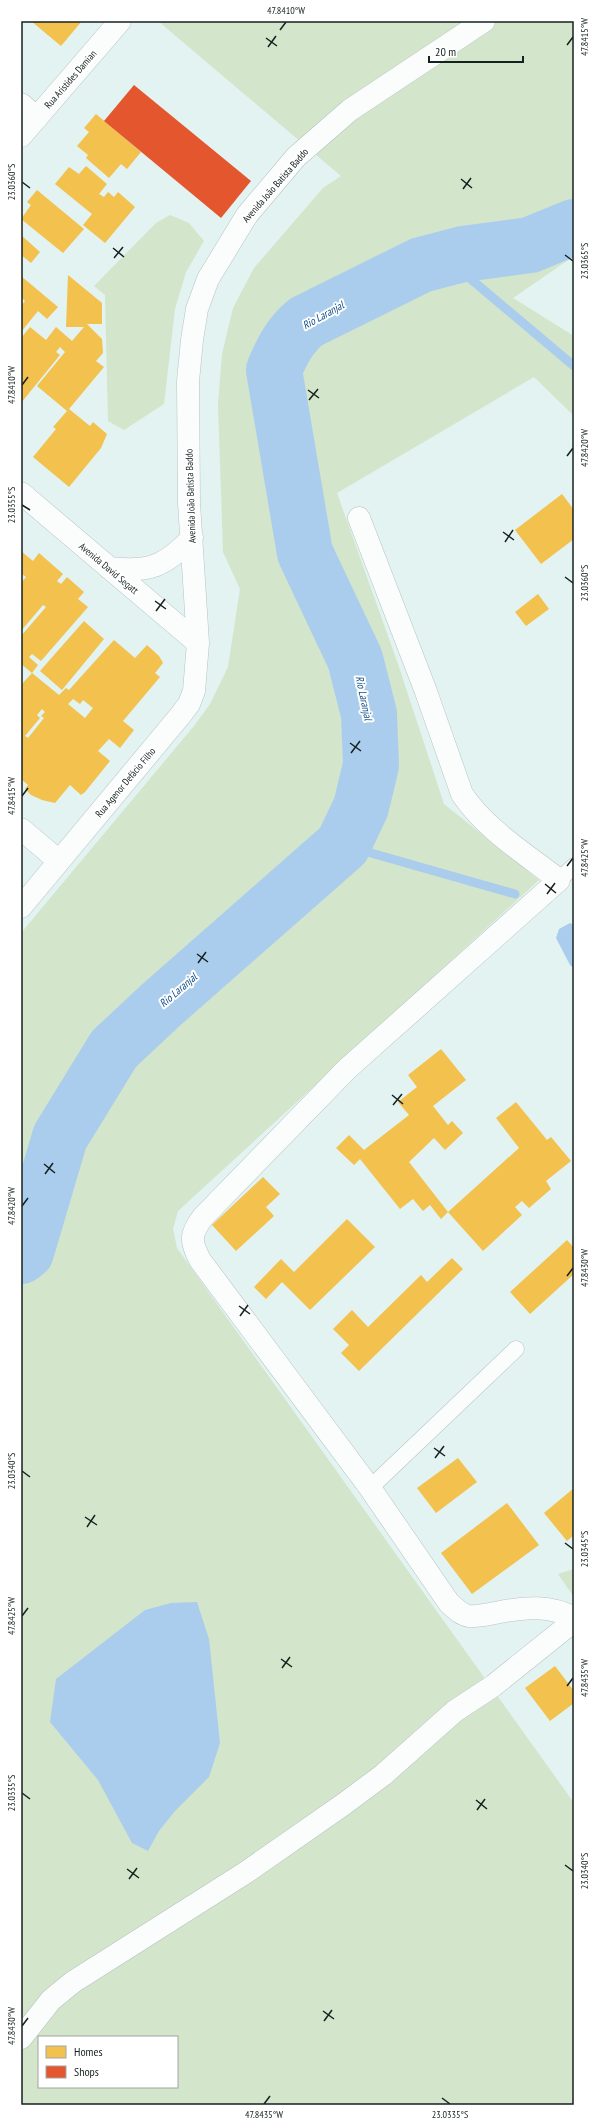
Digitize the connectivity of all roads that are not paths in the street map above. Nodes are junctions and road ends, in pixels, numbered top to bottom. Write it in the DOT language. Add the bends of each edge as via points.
graph roads {
  1 [pos="120,21"];
  2 [pos="484,21"];
  3 [pos="29,111"];
  4 [pos="21,136"];
  5 [pos="21,493"];
  6 [pos="359,518"];
  7 [pos="192,538"];
  8 [pos="109,568"];
  9 [pos="198,643"];
  10 [pos="21,829"];
  11 [pos="59,861"];
  12 [pos="567,873"];
  13 [pos="21,907"];
  14 [pos="516,1349"];
  15 [pos="370,1488"];
  16 [pos="574,1620"];
  17 [pos="21,2038"];
  1 -- 3 [label="street, Rua Aristides Damian"];
  2 -- 7 [label="street, Avenida João Batista Baddo" via="350,110 306,148 247,215 211,272 197,309 188,381"];
  3 -- 4 [label="street, Rua Aristides Damian"];
  5 -- 8 [label="street, Avenida David Segatt"];
  6 -- 12 [label="street" via="425,689 462,794 485,822"];
  7 -- 8 [label="street" via="176,554 155,566 133,571"];
  7 -- 9 [label="street, Avenida João Batista Baddo"];
  8 -- 9 [label="street, Avenida David Segatt"];
  9 -- 11 [label="street, Rua Agenor Defácio Filho" via="194,690 189,704"];
  10 -- 11 [label="street"];
  11 -- 13 [label="street, Rua Agenor Defácio Filho"];
  12 -- 15 [label="street" via="347,1069 194,1228 192,1239 200,1260"];
  14 -- 15 [label="lane"];
  15 -- 16 [label="street" via="449,1603 458,1611 468,1616 479,1616 528,1608 545,1608 562,1611"];
  16 -- 17 [label="street" via="493,1686 455,1710 383,1775 344,1804 245,1873 73,1982 51,2000"];
}
